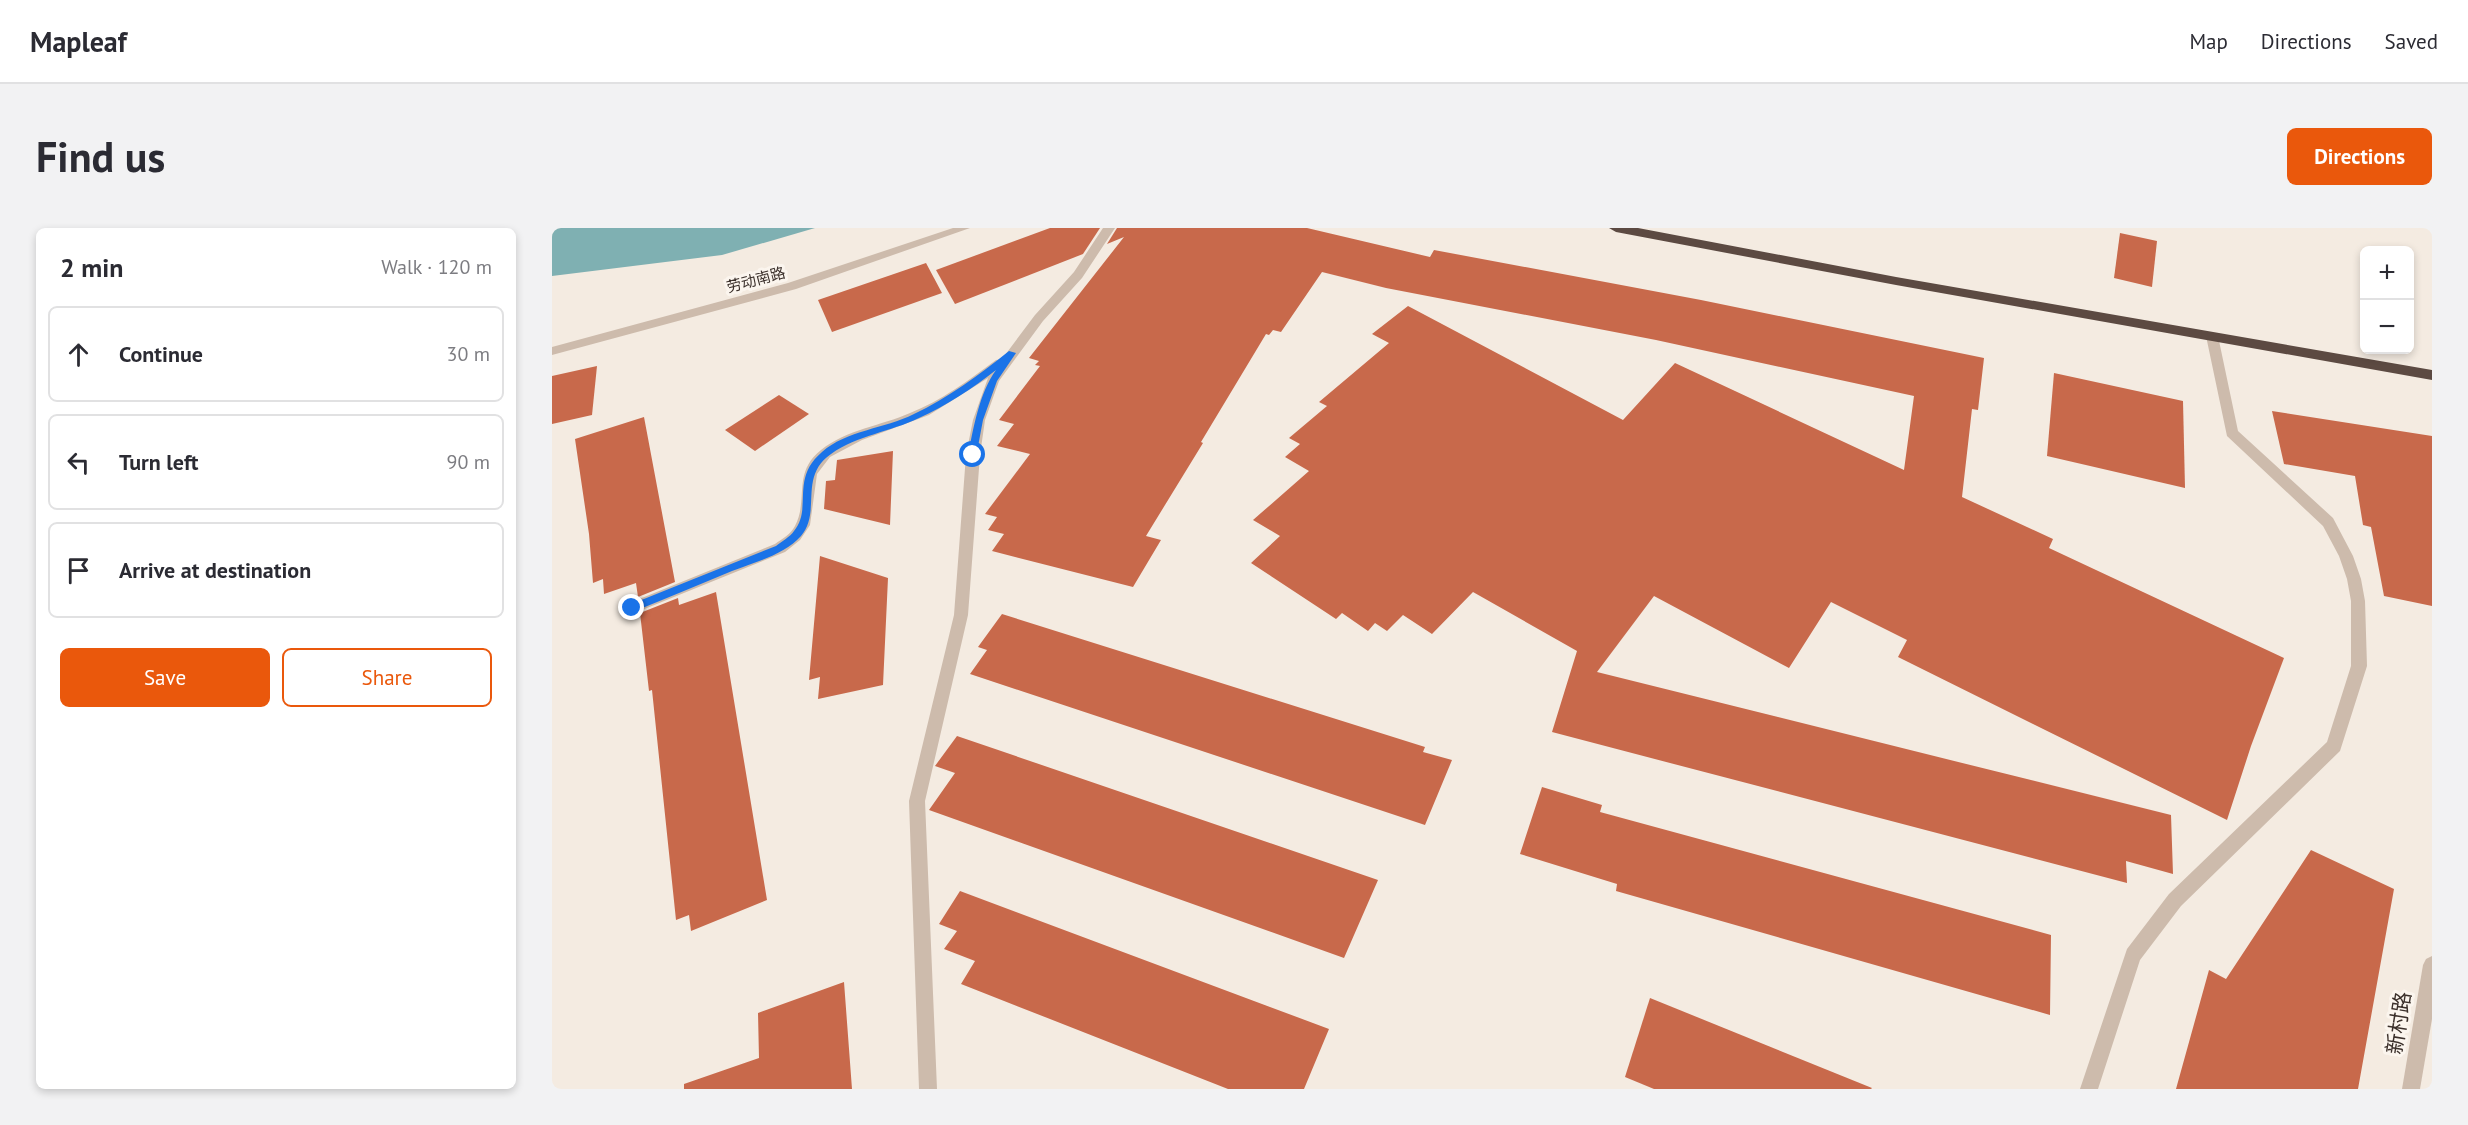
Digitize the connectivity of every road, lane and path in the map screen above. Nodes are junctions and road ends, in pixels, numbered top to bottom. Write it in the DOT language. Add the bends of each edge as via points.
graph roads {
  1 [pos="964,228"];
  2 [pos="1109,228"];
  3 [pos="1616,228"];
  4 [pos="2212,336"];
  5 [pos="552,351"];
  6 [pos="1012,353"];
  7 [pos="2425,374"];
  8 [pos="632,608"];
  9 [pos="2432,965"];
  10 [pos="928,1089"];
  11 [pos="2089,1089"];
  12 [pos="2411,1089"];
  1 -- 5 [label="street, 劳动南路" via="792,286"];
  2 -- 6 [label="street" via="1078,275"];
  3 -- 4 [label="highway"];
  4 -- 7 [label="highway"];
  4 -- 11 [label="street" via="2232,433 2328,522 2346,556 2358,601 2359,666 2334,746 2175,900 2133,955"];
  6 -- 8 [label="street" via="979,379 916,417 847,440 825,454 808,478 805,516 798,533 780,548"];
  6 -- 10 [label="street" via="993,380 979,420 961,615 917,801"];
  9 -- 12 [label="street, 新村路"];
}
